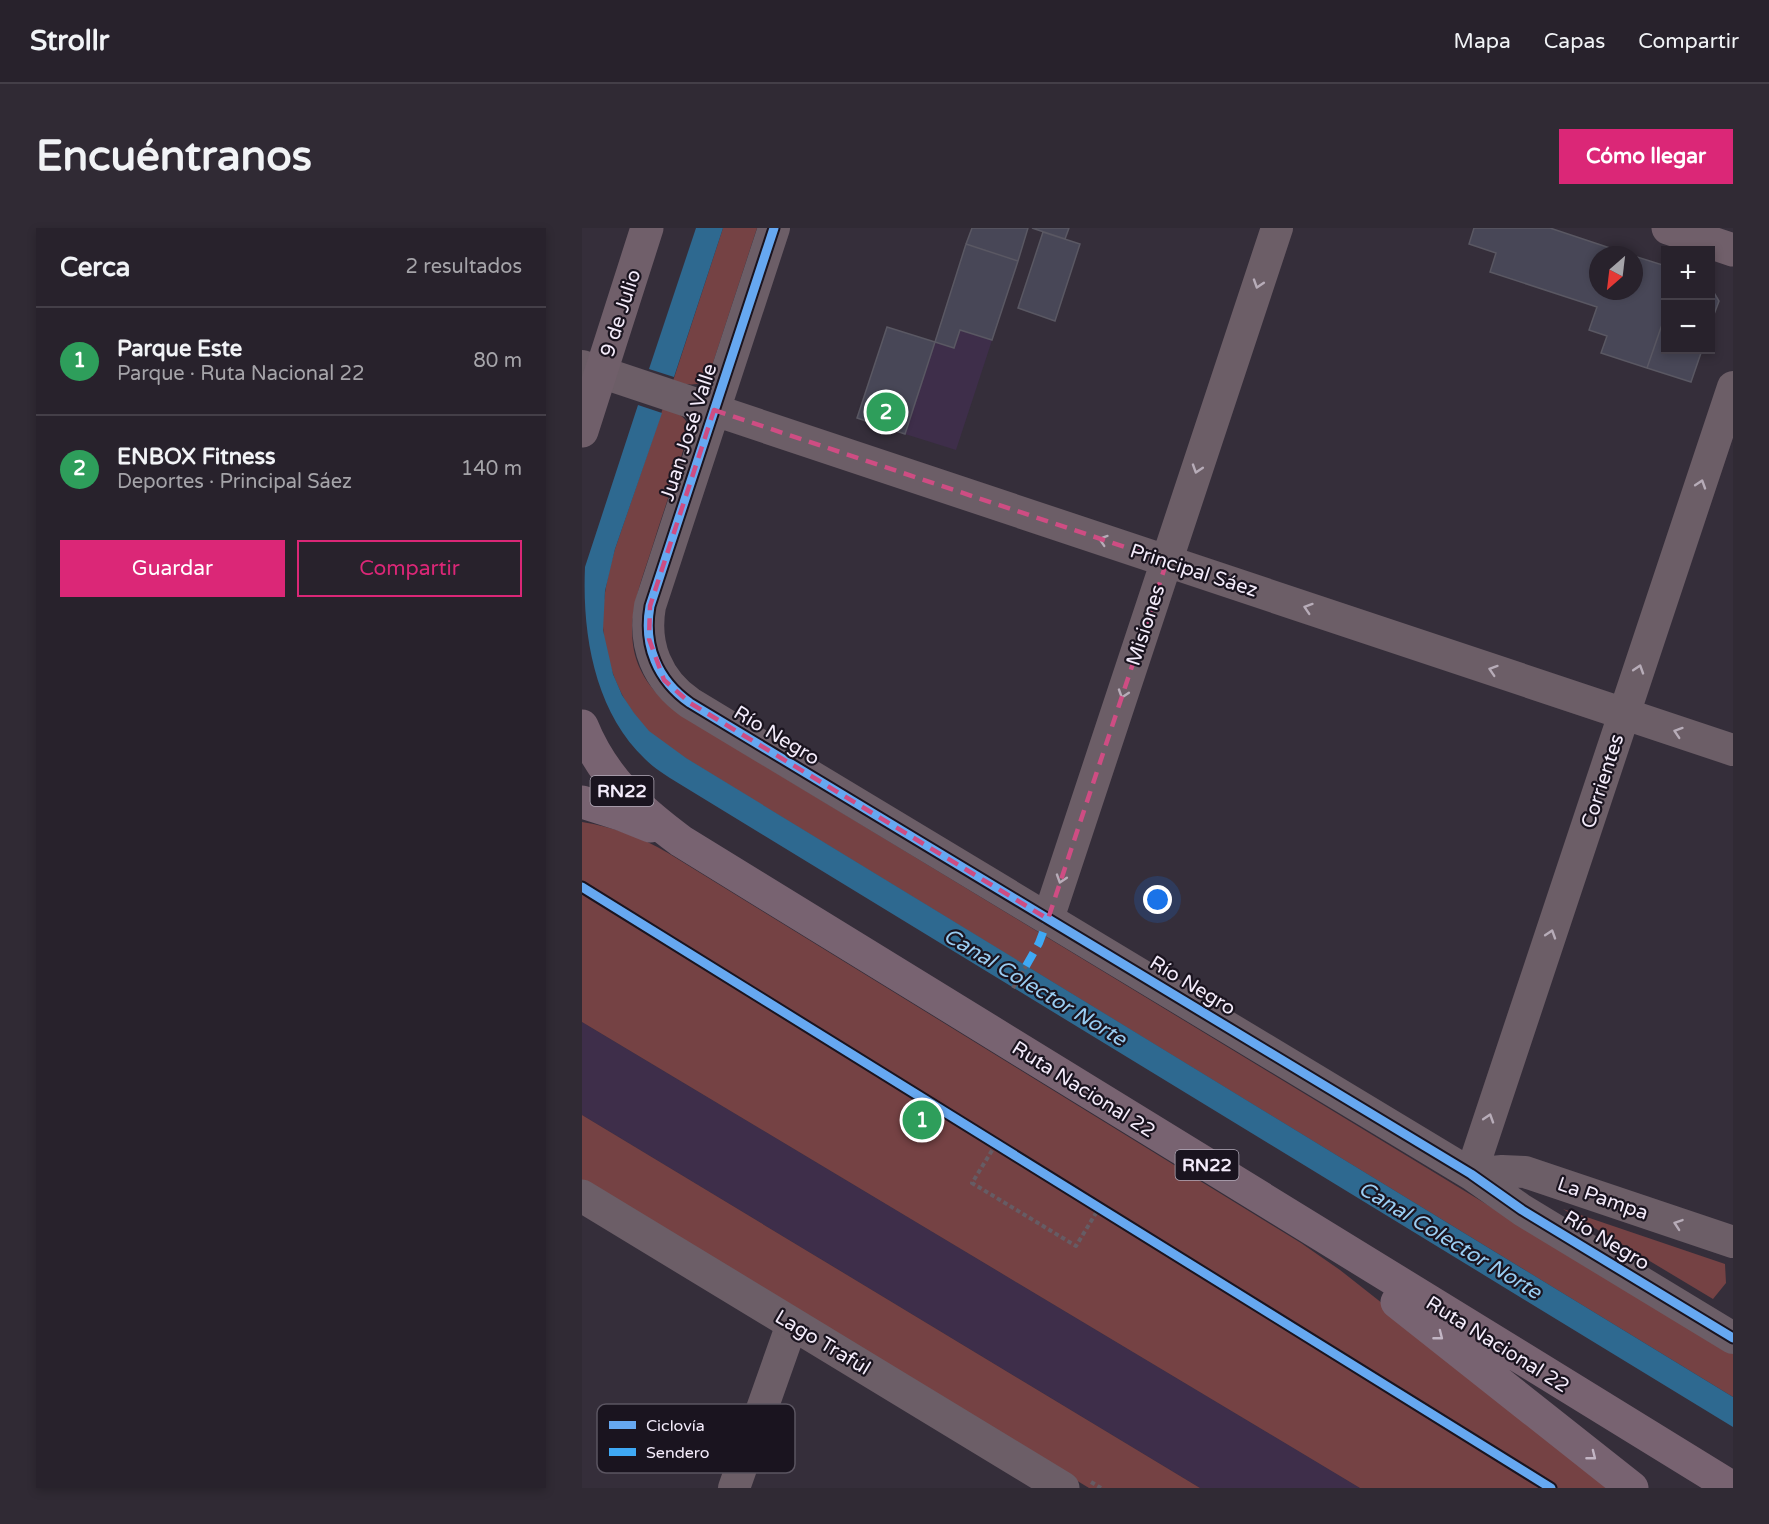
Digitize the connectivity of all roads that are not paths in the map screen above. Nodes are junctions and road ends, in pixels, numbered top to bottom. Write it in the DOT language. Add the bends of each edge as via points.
graph roads {
  1 [pos="647,228"];
  2 [pos="774,228"];
  3 [pos="1277,228"];
  4 [pos="1668,228"];
  5 [pos="1733,250"];
  6 [pos="591,369"];
  7 [pos="1733,387"];
  8 [pos="714,410"];
  9 [pos="582,431"];
  10 [pos="1167,561"];
  11 [pos="651,650"];
  12 [pos="1624,714"];
  13 [pos="582,726"];
  14 [pos="1733,750"];
  15 [pos="582,802"];
  16 [pos="681,841"];
  17 [pos="1048,919"];
  18 [pos="1471,1174"];
  19 [pos="582,1196"];
  20 [pos="1278,1208"];
  21 [pos="1733,1242"];
  22 [pos="792,1324"];
  23 [pos="1733,1338"];
  24 [pos="764,1404"];
  25 [pos="739,1473"];
  26 [pos="734,1488"];
  27 [pos="1063,1488"];
  28 [pos="1632,1488"];
  29 [pos="1733,1488"];
  1 -- 6 [label="main road, 9 de Julio"];
  2 -- 8 [label="street, Juan José Valle"];
  3 -- 10 [label="street, Misiones, one-way"];
  4 -- 5 [label="main road"];
  6 -- 8 [label="street, Principal Sáez"];
  6 -- 9 [label="main road, 9 de Julio"];
  12 -- 7 [label="street, Corrientes, one-way"];
  10 -- 8 [label="street, Principal Sáez, one-way"];
  8 -- 11 [label="street, Juan José Valle" via="652,600 648,627"];
  12 -- 10 [label="street, Principal Sáez, one-way"];
  10 -- 17 [label="street, Misiones, one-way"];
  11 -- 17 [label="street, Río Negro" via="664,680 680,696"];
  14 -- 12 [label="street, Principal Sáez, one-way"];
  18 -- 12 [label="street, Corrientes, one-way"];
  13 -- 16 [label="highway, Ruta Nacional 22 / RN22" via="620,789"];
  15 -- 16 [label="highway, Ruta Nacional 22 / RN22"];
  16 -- 20 [label="highway, Ruta Nacional 22 / RN22"];
  17 -- 18 [label="street, Río Negro"];
  21 -- 18 [label="street, La Pampa, one-way" via="1525,1172"];
  18 -- 23 [label="street, Río Negro" via="1522,1210"];
  19 -- 22 [label="street, Lago Trafúl"];
  20 -- 28 [label="highway, one-way"];
  20 -- 29 [label="highway, Ruta Nacional 22 / RN22"];
  22 -- 24 [label="street"];
  22 -- 27 [label="street, Lago Trafúl"];
  25 -- 26 [label="street"];
}
